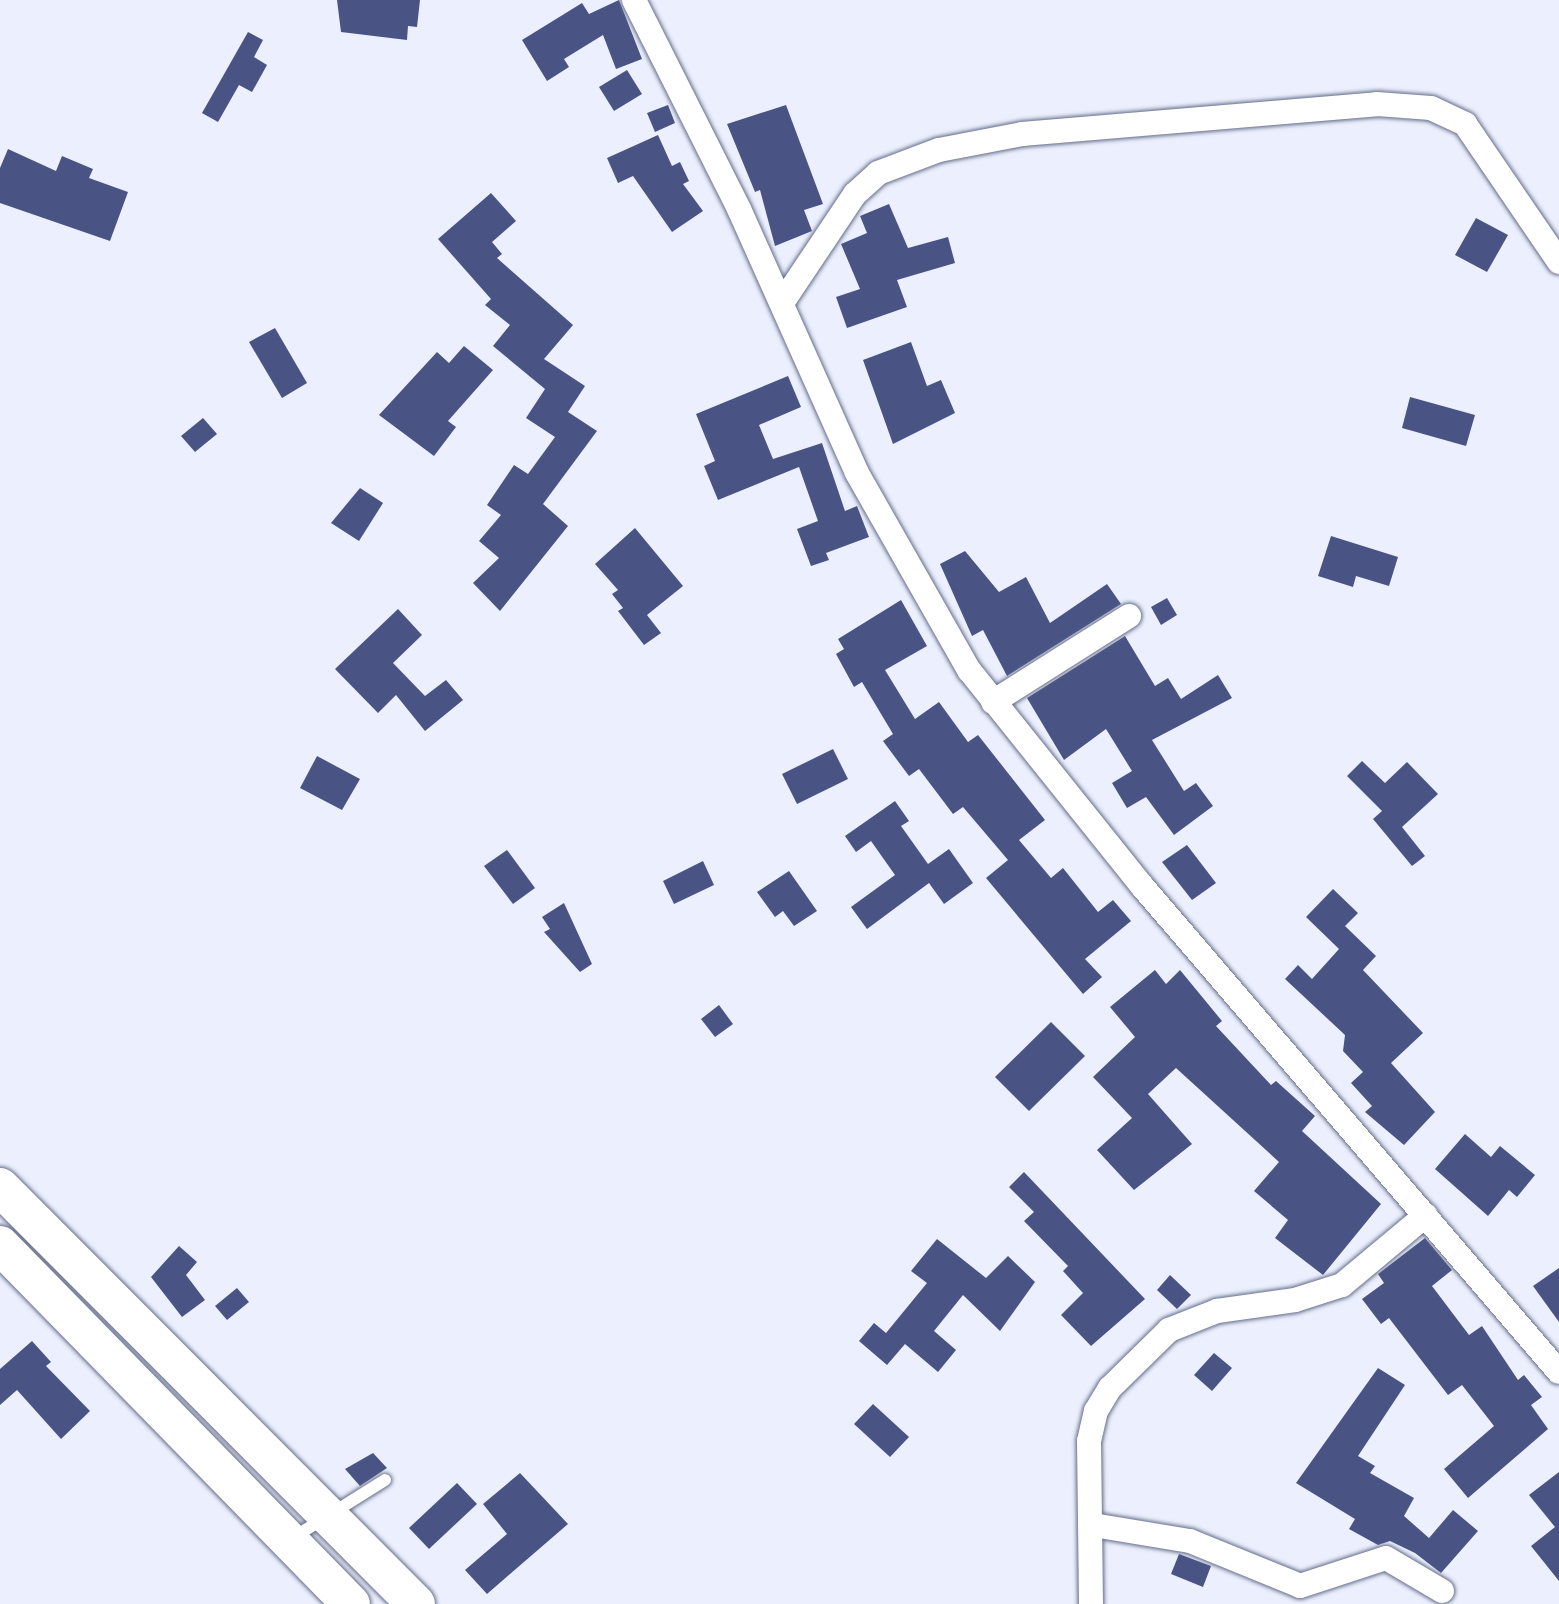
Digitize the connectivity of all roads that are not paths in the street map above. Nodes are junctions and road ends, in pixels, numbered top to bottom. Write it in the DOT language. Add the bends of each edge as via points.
graph roads {
  1 [pos="634,0"];
  2 [pos="1559,262"];
  3 [pos="782,303"];
  4 [pos="1129,616"];
  5 [pos="993,702"];
  6 [pos="0,1187"];
  7 [pos="1426,1215"];
  8 [pos="0,1245"];
  9 [pos="1559,1372"];
  10 [pos="386,1480"];
  11 [pos="331,1513"];
  12 [pos="1093,1525"];
  13 [pos="291,1539"];
  14 [pos="1442,1591"];
  15 [pos="351,1604"];
  16 [pos="416,1604"];
  17 [pos="1091,1604"];
  1 -- 3 [label="street"];
  2 -- 3 [label="street" via="1465,124 1431,108 1377,104 1022,134 939,150 878,173 855,194"];
  3 -- 5 [label="street" via="870,497 933,617"];
  4 -- 5 [label="street"];
  5 -- 7 [label="street" via="1142,886"];
  6 -- 11 [label="highway"];
  7 -- 9 [label="street"];
  7 -- 12 [label="street" via="1342,1285 1295,1300 1217,1311 1169,1330 1096,1411 1089,1441"];
  8 -- 13 [label="highway"];
  10 -- 11 [label="lane"];
  11 -- 13 [label="lane"];
  11 -- 16 [label="highway"];
  12 -- 14 [label="street" via="1190,1541 1300,1586 1386,1558"];
  12 -- 17 [label="street"];
  13 -- 15 [label="highway"];
}
